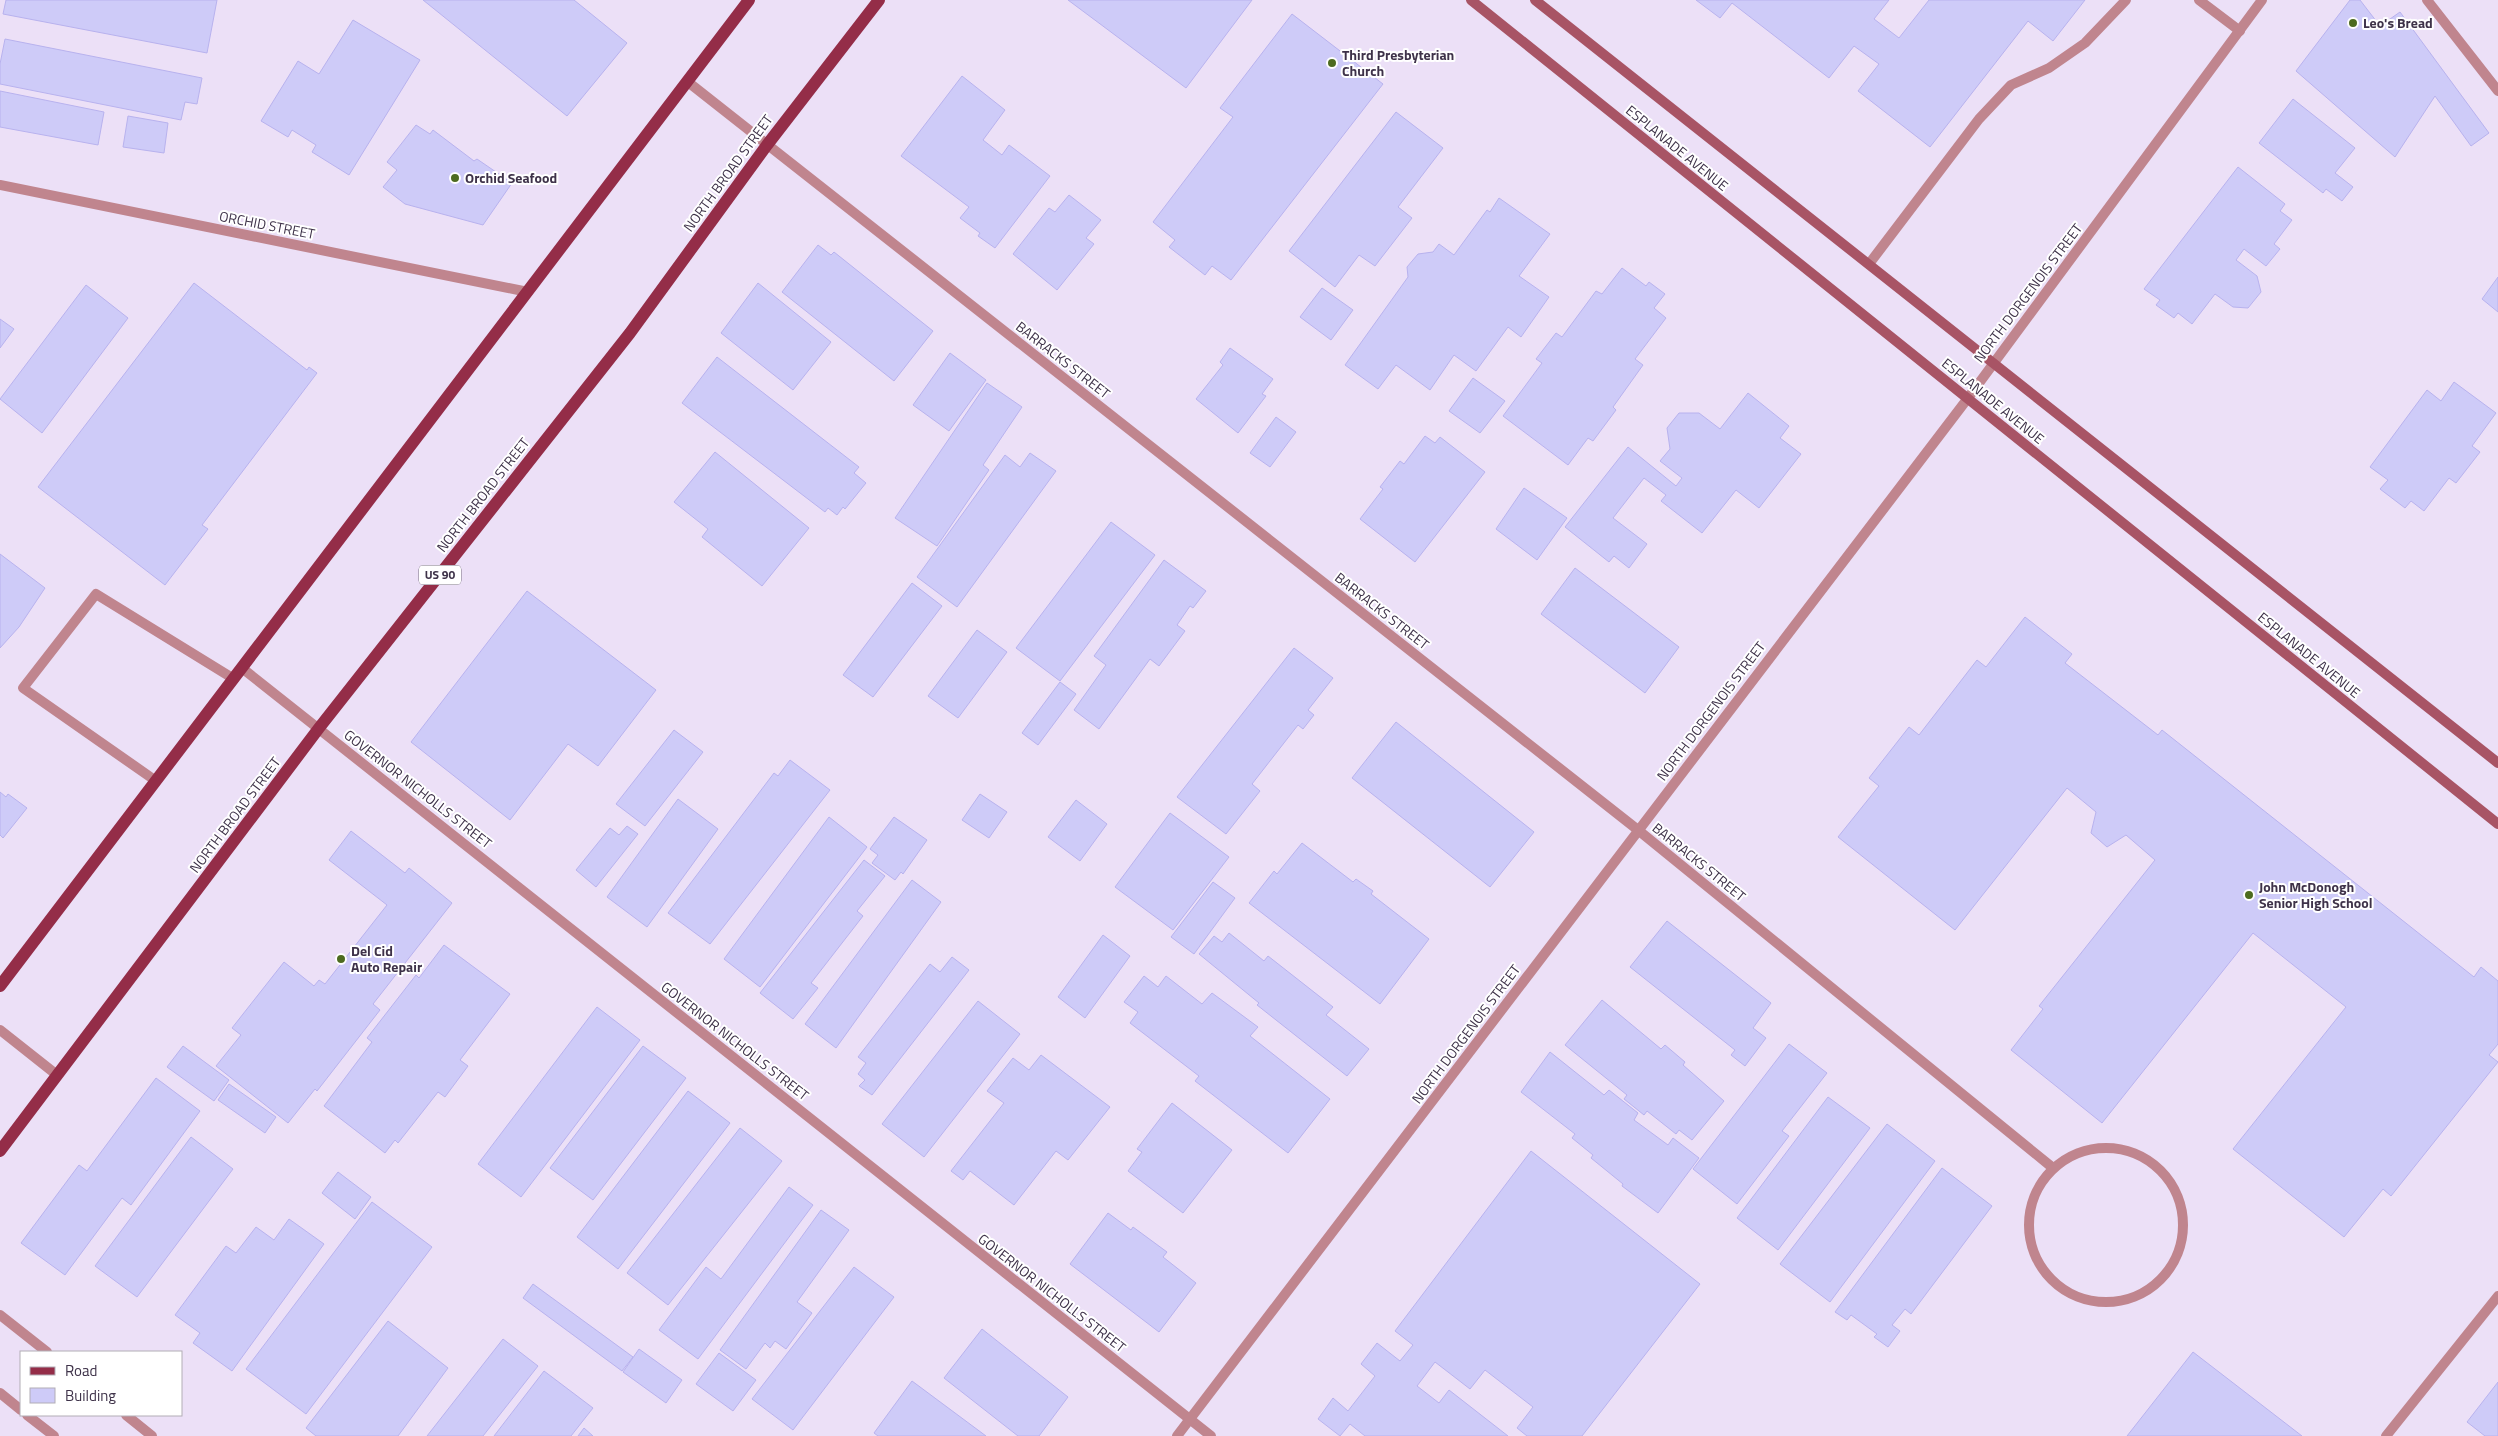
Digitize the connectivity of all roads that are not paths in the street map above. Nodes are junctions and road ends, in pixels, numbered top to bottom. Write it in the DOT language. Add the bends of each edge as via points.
graph roads {
  1 [pos="749,0"];
  2 [pos="879,0"];
  3 [pos="1471,0"];
  4 [pos="1535,0"];
  5 [pos="2126,0"];
  6 [pos="2199,0"];
  7 [pos="2262,0"];
  8 [pos="2427,0"];
  9 [pos="2240,31"];
  10 [pos="688,82"];
  11 [pos="2498,91"];
  12 [pos="767,145"];
  13 [pos="0,185"];
  14 [pos="1868,264"];
  15 [pos="528,292"];
  16 [pos="1993,363"];
  17 [pos="1968,398"];
  18 [pos="242,668"];
  19 [pos="234,679"];
  20 [pos="319,728"];
  21 [pos="2498,763"];
  22 [pos="156,780"];
  23 [pos="2498,824"];
  24 [pos="1638,830"];
  25 [pos="0,986"];
  26 [pos="0,1030"];
  27 [pos="58,1074"];
  28 [pos="0,1151"];
  29 [pos="2053,1168"];
  30 [pos="2498,1296"];
  31 [pos="0,1315"];
  32 [pos="46,1351"];
  33 [pos="0,1393"];
  34 [pos="20,1409"];
  35 [pos="28,1416"];
  36 [pos="127,1416"];
  37 [pos="1190,1420"];
  38 [pos="2391,1434"];
  39 [pos="54,1436"];
  40 [pos="152,1436"];
  41 [pos="1178,1436"];
  42 [pos="1211,1436"];
  1 -- 10 [label="main road"];
  2 -- 12 [label="main road, NORTH BROAD STREET / US 90"];
  3 -- 17 [label="street, ESPLANADE AVENUE"];
  4 -- 14 [label="street, ESPLANADE AVENUE"];
  5 -- 14 [label="street" via="2085,43 2049,68 2011,85 1979,119"];
  6 -- 9 [label="street"];
  7 -- 9 [label="street, NORTH DORGENOIS STREET"];
  8 -- 11 [label="street"];
  9 -- 16 [label="street, NORTH DORGENOIS STREET"];
  10 -- 12 [label="street, BARRACKS STREET"];
  10 -- 15 [label="main road"];
  12 -- 20 [label="main road, NORTH BROAD STREET / US 90" via="630,333"];
  12 -- 24 [label="street, BARRACKS STREET"];
  13 -- 15 [label="street, ORCHID STREET"];
  14 -- 16 [label="street, ESPLANADE AVENUE"];
  15 -- 18 [label="main road"];
  16 -- 17 [label="street, NORTH DORGENOIS STREET"];
  16 -- 21 [label="street, ESPLANADE AVENUE"];
  17 -- 23 [label="street, ESPLANADE AVENUE"];
  17 -- 24 [label="street, NORTH DORGENOIS STREET"];
  18 -- 19 [label="main road"];
  18 -- 20 [label="street, GOVERNOR NICHOLLS STREET"];
  19 -- 22 [label="main road"];
  19 -- 22 [label="street" via="96,594 23,688"];
  20 -- 27 [label="main road, NORTH BROAD STREET / US 90"];
  20 -- 37 [label="street, GOVERNOR NICHOLLS STREET"];
  22 -- 25 [label="main road"];
  24 -- 29 [label="street, BARRACKS STREET"];
  24 -- 37 [label="street, NORTH DORGENOIS STREET"];
  26 -- 27 [label="street"];
  27 -- 28 [label="main road, NORTH BROAD STREET / US 90"];
  29 -- 29 [label="street" via="2038,1188 2029,1210 2029,1235 2035,1258 2049,1278 2068,1293 2090,1301 2115,1303 2139,1296 2160,1281 2177,1259 2184,1233 2182,1207 2172,1182 2153,1162 2128,1151 2102,1148 2076,1154"];
  30 -- 38 [label="street"];
  31 -- 32 [label="street"];
  33 -- 34 [label="street"];
  35 -- 39 [label="street"];
  36 -- 40 [label="street"];
  37 -- 41 [label="street, NORTH DORGENOIS STREET"];
  37 -- 42 [label="street, GOVERNOR NICHOLLS STREET"];
}
